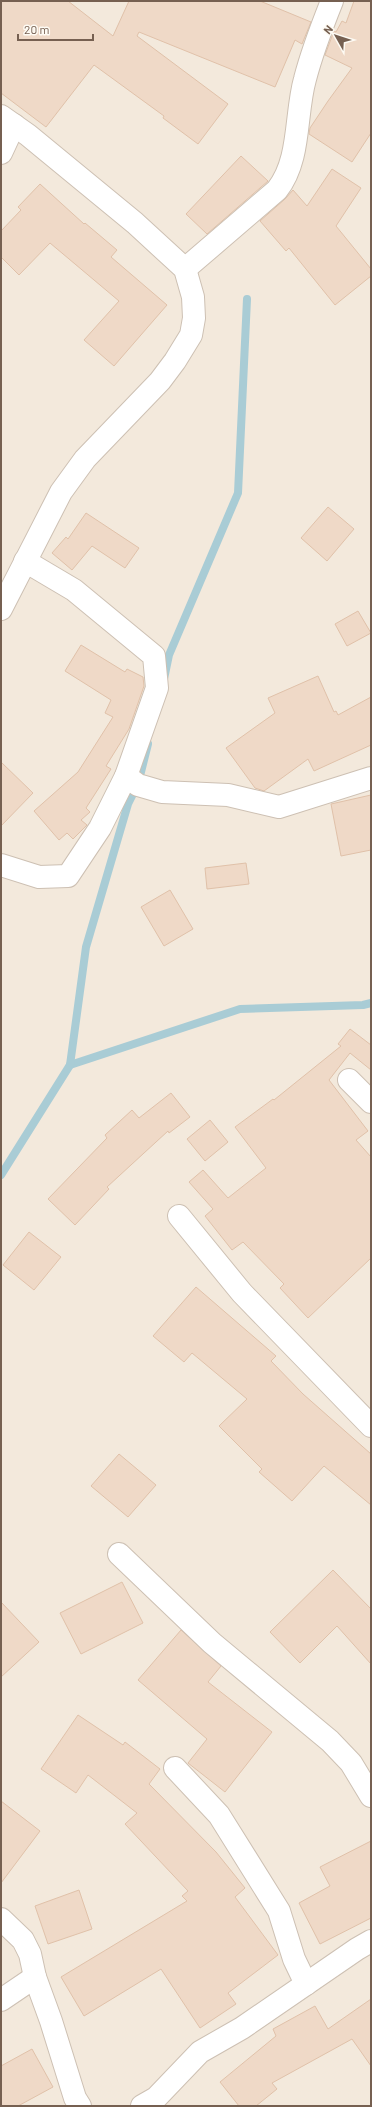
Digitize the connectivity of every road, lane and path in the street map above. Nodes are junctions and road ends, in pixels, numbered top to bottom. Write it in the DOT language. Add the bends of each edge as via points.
graph roads {
  1 [pos="332,1"];
  2 [pos="7,121"];
  3 [pos="1,153"];
  4 [pos="184,269"];
  5 [pos="25,561"];
  6 [pos="1,609"];
  7 [pos="126,776"];
  8 [pos="371,778"];
  9 [pos="1,865"];
  10 [pos="349,1080"];
  11 [pos="371,1102"];
  12 [pos="179,1216"];
  13 [pos="371,1426"];
  14 [pos="119,1554"];
  15 [pos="176,1768"];
  16 [pos="371,1796"];
  17 [pos="1,1919"];
  18 [pos="371,1941"];
  19 [pos="35,1977"];
  20 [pos="306,1984"];
  21 [pos="1,2000"];
  22 [pos="80,2106"];
  23 [pos="142,2106"];
  1 -- 4 [label="street" via="305,78 292,160 286,179 278,190"];
  2 -- 3 [label="street"];
  2 -- 4 [label="street" via="135,223"];
  4 -- 5 [label="street" via="193,297 194,318 191,335 160,381 85,459 61,492"];
  5 -- 6 [label="street"];
  5 -- 7 [label="street" via="74,590 154,656 157,688"];
  7 -- 8 [label="street" via="138,785 162,792 228,795 279,807"];
  7 -- 9 [label="street" via="100,828 68,876 39,877"];
  10 -- 11 [label="street"];
  12 -- 13 [label="street" via="242,1292"];
  14 -- 16 [label="street" via="212,1643 330,1741 351,1763"];
  15 -- 20 [label="street" via="219,1815 272,1899"];
  17 -- 19 [label="street" via="23,1940 30,1954"];
  18 -- 20 [label="street"];
  19 -- 21 [label="street"];
  19 -- 22 [label="street" via="75,2098"];
  20 -- 23 [label="street" via="242,2028 200,2052 156,2098"];
}
